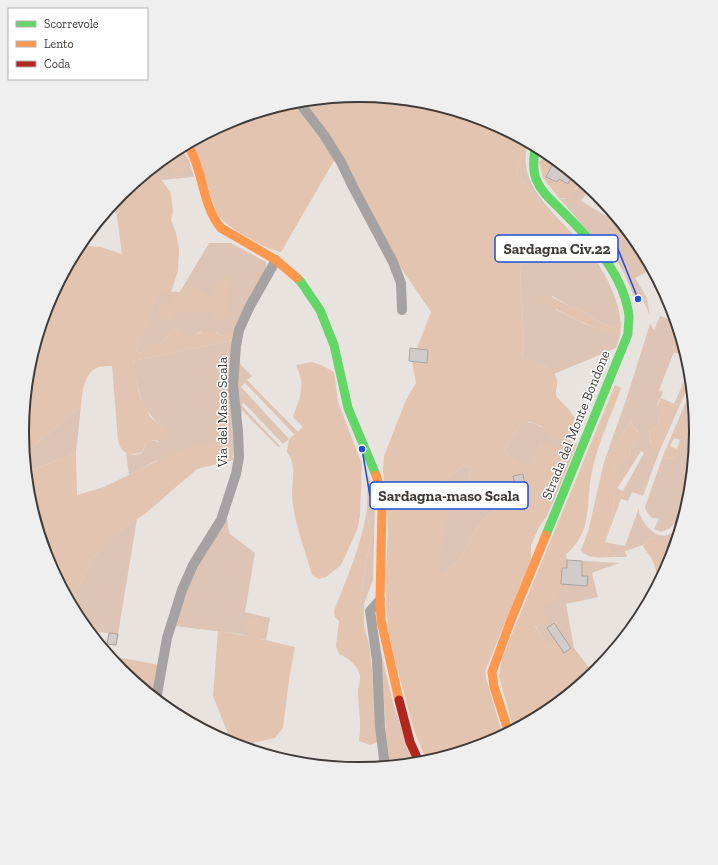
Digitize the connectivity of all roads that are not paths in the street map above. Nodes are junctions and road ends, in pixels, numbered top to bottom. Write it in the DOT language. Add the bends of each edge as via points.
graph roads {
  1 [pos="302,108"];
  2 [pos="190,150"];
  3 [pos="534,153"];
  4 [pos="276,260"];
  5 [pos="402,310"];
  6 [pos="380,600"];
  7 [pos="157,693"];
  8 [pos="507,727"];
  9 [pos="417,757"];
  10 [pos="384,762"];
  1 -- 5 [label="street" via="341,162 393,262 401,283"];
  2 -- 4 [label="street" via="197,164 205,200 214,221 232,235"];
  3 -- 8 [label="street, Strada del Monte Bondone" via="534,168 540,186 588,238 620,285 629,327 609,383 492,672 494,687"];
  4 -- 6 [label="street" via="301,282 320,310 334,345 348,408 379,484 382,508"];
  4 -- 7 [label="street, Via del Maso Scala" via="239,330 233,385 238,457 232,488 221,520 193,565 182,590 167,638"];
  6 -- 9 [label="street" via="381,620 392,673 410,742"];
  6 -- 10 [label="street" via="370,611 377,660"];
}
